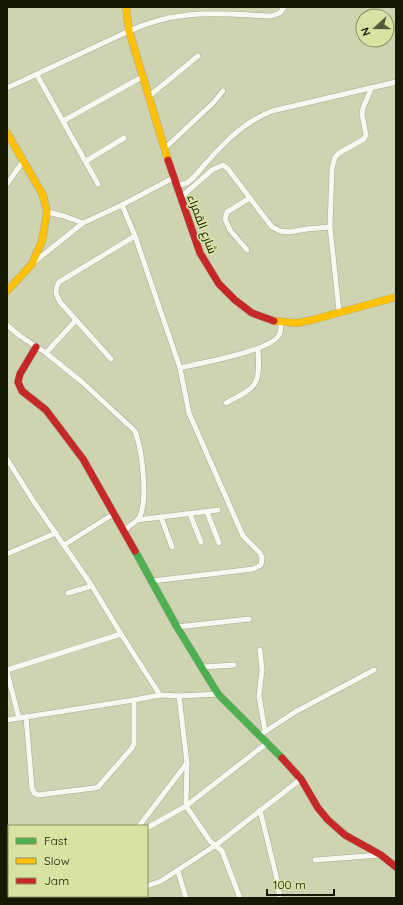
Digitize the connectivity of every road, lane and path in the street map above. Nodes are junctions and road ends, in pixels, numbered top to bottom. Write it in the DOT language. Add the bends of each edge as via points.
graph roads {
  1 [pos="126,7"];
  2 [pos="284,7"];
  3 [pos="129,31"];
  4 [pos="198,56"];
  5 [pos="37,75"];
  6 [pos="142,76"];
  7 [pos="396,82"];
  8 [pos="7,88"];
  9 [pos="371,89"];
  10 [pos="223,91"];
  11 [pos="148,97"];
  12 [pos="63,121"];
  13 [pos="7,133"];
  14 [pos="124,138"];
  15 [pos="164,149"];
  16 [pos="24,160"];
  17 [pos="86,161"];
  18 [pos="173,178"];
  19 [pos="7,184"];
  20 [pos="98,184"];
  21 [pos="176,186"];
  22 [pos="180,198"];
  23 [pos="250,198"];
  24 [pos="122,205"];
  25 [pos="47,212"];
  26 [pos="82,223"];
  27 [pos="330,227"];
  28 [pos="135,236"];
  29 [pos="247,250"];
  30 [pos="32,264"];
  31 [pos="7,291"];
  32 [pos="396,297"];
  33 [pos="339,312"];
  34 [pos="76,320"];
  35 [pos="280,323"];
  36 [pos="7,325"];
  37 [pos="36,347"];
  38 [pos="258,349"];
  39 [pos="46,353"];
  40 [pos="111,359"];
  41 [pos="180,368"];
  42 [pos="226,403"];
  43 [pos="7,459"];
  44 [pos="10,469"];
  45 [pos="218,510"];
  46 [pos="207,512"];
  47 [pos="115,513"];
  48 [pos="190,514"];
  49 [pos="161,517"];
  50 [pos="137,520"];
  51 [pos="124,531"];
  52 [pos="56,532"];
  53 [pos="202,542"];
  54 [pos="219,543"];
  55 [pos="64,545"];
  56 [pos="172,547"];
  57 [pos="7,554"];
  58 [pos="152,581"];
  59 [pos="92,586"];
  60 [pos="68,593"];
  61 [pos="249,619"];
  62 [pos="177,627"];
  63 [pos="121,634"];
  64 [pos="260,650"];
  65 [pos="234,665"];
  66 [pos="203,667"];
  67 [pos="374,670"];
  68 [pos="7,671"];
  69 [pos="218,694"];
  70 [pos="160,695"];
  71 [pos="179,696"];
  72 [pos="134,700"];
  73 [pos="26,717"];
  74 [pos="19,718"];
  75 [pos="7,720"];
  76 [pos="263,733"];
  77 [pos="267,743"];
  78 [pos="187,763"];
  79 [pos="301,779"];
  80 [pos="186,806"];
  81 [pos="260,810"];
  82 [pos="140,825"];
  83 [pos="148,827"];
  84 [pos="216,845"];
  85 [pos="381,855"];
  86 [pos="315,860"];
  87 [pos="396,866"];
  88 [pos="178,871"];
  89 [pos="148,886"];
  90 [pos="186,898"];
  91 [pos="240,898"];
  92 [pos="280,898"];
  1 -- 3 [label="street, شارع القمراء"];
  2 -- 3 [label="street" via="280,13 271,16 188,15 160,20"];
  3 -- 5 [label="street"];
  3 -- 6 [label="street, شارع القمراء"];
  4 -- 11 [label="street"];
  5 -- 8 [label="street"];
  5 -- 12 [label="street"];
  6 -- 11 [label="street, شارع القمراء"];
  6 -- 12 [label="street"];
  7 -- 9 [label="street"];
  9 -- 21 [label="street" via="261,115 234,134 187,183"];
  9 -- 27 [label="street" via="362,114 366,135 364,139 335,157"];
  10 -- 15 [label="street"];
  11 -- 15 [label="street, شارع القمراء"];
  12 -- 17 [label="street"];
  13 -- 16 [label="street"];
  14 -- 17 [label="street"];
  15 -- 18 [label="street, شارع القمراء"];
  16 -- 19 [label="street"];
  16 -- 25 [label="street" via="43,195"];
  17 -- 20 [label="street"];
  18 -- 21 [label="street, شارع القمراء"];
  18 -- 24 [label="street"];
  21 -- 22 [label="street, شارع القمراء"];
  22 -- 23 [label="street" via="212,170 223,165"];
  22 -- 35 [label="street, شارع القمراء" via="200,253 219,284 252,313"];
  23 -- 27 [label="street" via="272,226 280,231"];
  23 -- 29 [label="street" via="228,212 225,219 230,230"];
  24 -- 26 [label="street"];
  24 -- 28 [label="street"];
  25 -- 26 [label="street"];
  25 -- 30 [label="street" via="42,241"];
  26 -- 30 [label="street"];
  27 -- 33 [label="street"];
  28 -- 34 [label="street" via="59,282 56,287 57,296"];
  28 -- 41 [label="street"];
  30 -- 31 [label="street"];
  32 -- 33 [label="street, شارع القمراء"];
  33 -- 35 [label="street, شارع القمراء" via="303,322"];
  34 -- 39 [label="street"];
  34 -- 40 [label="street"];
  35 -- 38 [label="street" via="281,330 277,338"];
  36 -- 37 [label="street"];
  37 -- 39 [label="street"];
  37 -- 47 [label="street" via="18,378 19,386 46,410 74,445"];
  38 -- 41 [label="street"];
  38 -- 42 [label="street" via="259,372 256,382 251,390"];
  39 -- 50 [label="street" via="135,431 139,441 143,472 143,503"];
  41 -- 58 [label="street" via="189,413 243,536 260,553 262,562 258,568 253,569"];
  43 -- 44 [label="street"];
  44 -- 52 [label="street"];
  45 -- 46 [label="street"];
  46 -- 48 [label="street"];
  46 -- 54 [label="street"];
  47 -- 51 [label="street"];
  47 -- 55 [label="street"];
  48 -- 49 [label="street"];
  48 -- 53 [label="street"];
  49 -- 50 [label="street"];
  49 -- 56 [label="street"];
  50 -- 51 [label="street"];
  51 -- 58 [label="street"];
  52 -- 55 [label="street"];
  52 -- 57 [label="street"];
  55 -- 59 [label="street"];
  58 -- 62 [label="street"];
  59 -- 60 [label="street"];
  59 -- 63 [label="street"];
  61 -- 62 [label="street"];
  62 -- 66 [label="street"];
  63 -- 68 [label="street"];
  63 -- 70 [label="street"];
  64 -- 76 [label="street" via="262,670 259,696"];
  65 -- 66 [label="street"];
  66 -- 69 [label="street"];
  67 -- 76 [label="street" via="295,712"];
  68 -- 74 [label="street"];
  69 -- 71 [label="street"];
  69 -- 76 [label="street"];
  70 -- 71 [label="street"];
  70 -- 72 [label="street"];
  71 -- 78 [label="street"];
  72 -- 73 [label="street"];
  72 -- 73 [label="street" via="132,748 103,783 94,788 38,795 34,792"];
  73 -- 74 [label="street"];
  74 -- 75 [label="street"];
  76 -- 77 [label="street"];
  77 -- 79 [label="street"];
  77 -- 80 [label="street"];
  78 -- 80 [label="street"];
  78 -- 82 [label="street"];
  79 -- 81 [label="street"];
  79 -- 85 [label="street" via="318,808 337,829"];
  80 -- 83 [label="street"];
  80 -- 84 [label="street" via="210,841"];
  81 -- 84 [label="street"];
  81 -- 92 [label="street"];
  84 -- 88 [label="street"];
  84 -- 91 [label="street" via="222,851"];
  85 -- 86 [label="street"];
  85 -- 87 [label="street"];
  88 -- 89 [label="street" via="161,882"];
  88 -- 90 [label="street"];
}
